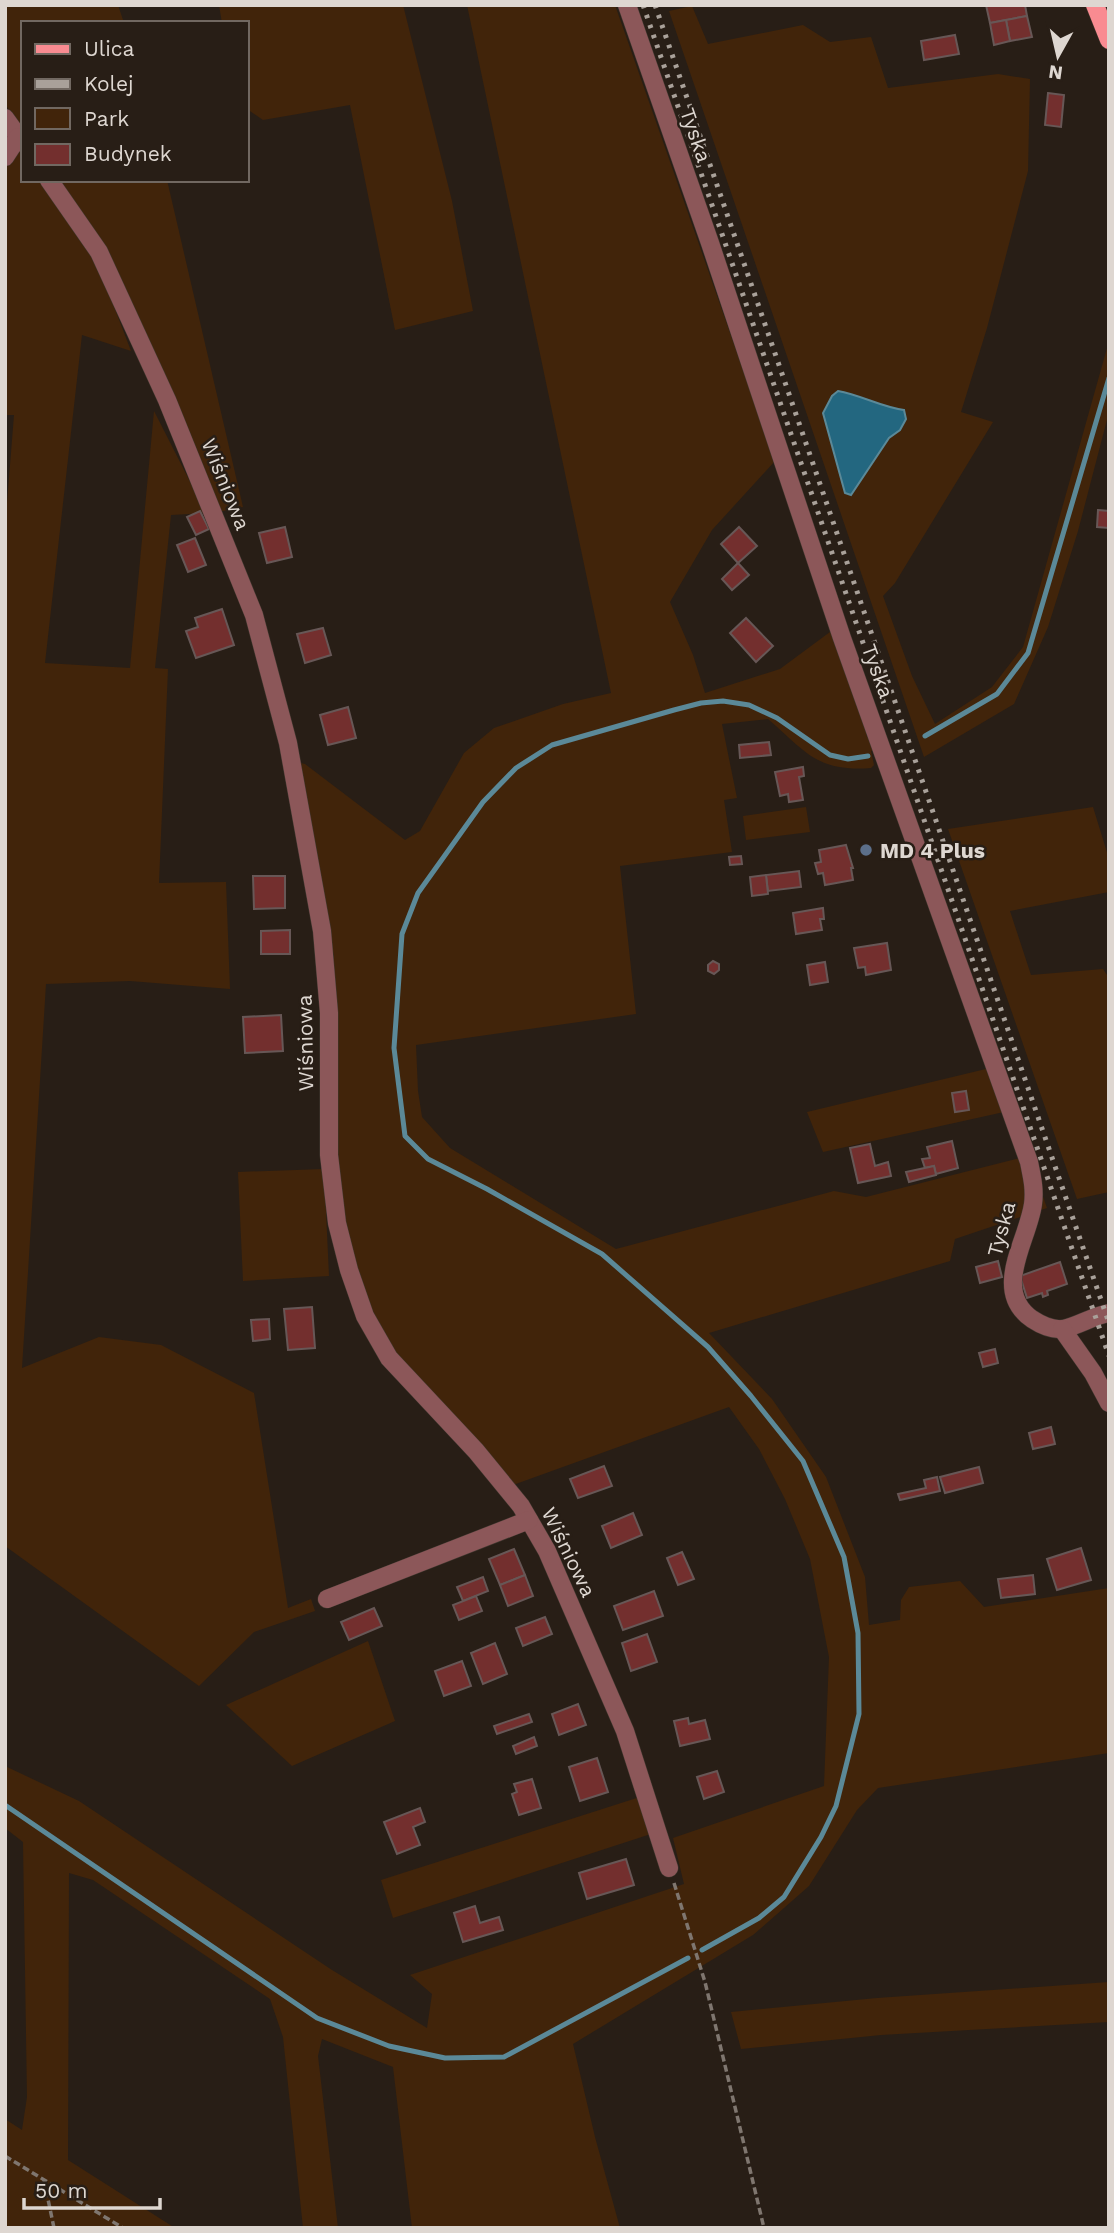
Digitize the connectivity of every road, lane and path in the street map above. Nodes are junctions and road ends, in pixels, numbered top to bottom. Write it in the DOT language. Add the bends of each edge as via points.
graph roads {
  1 [pos="627,5"];
  2 [pos="1095,5"];
  3 [pos="1109,40"];
  4 [pos="5,118"];
  5 [pos="21,140"];
  6 [pos="5,157"];
  7 [pos="50,182"];
  8 [pos="1109,1313"];
  9 [pos="1062,1329"];
  10 [pos="1109,1403"];
  11 [pos="529,1520"];
  12 [pos="327,1599"];
  13 [pos="669,1868"];
  14 [pos="5,2156"];
  15 [pos="44,2180"];
  16 [pos="54,2228"];
  17 [pos="123,2228"];
  18 [pos="764,2228"];
  1 -- 9 [label="street, Tyska" via="842,638 1028,1162 1034,1185 1032,1206 1014,1270 1015,1297 1029,1317"];
  2 -- 3 [label="main road"];
  4 -- 5 [label="street"];
  5 -- 6 [label="street"];
  7 -- 11 [label="street, Wiśniowa" via="99,252 167,400 254,615 288,743 322,931 330,1013 329,1155 337,1223 365,1316 388,1358 476,1451"];
  8 -- 9 [label="street"];
  9 -- 10 [label="street"];
  11 -- 12 [label="street"];
  11 -- 13 [label="street, Wiśniowa" via="547,1550 625,1731"];
  13 -- 18 [label="path" via="705,1982"];
  14 -- 15 [label="path"];
  15 -- 16 [label="path"];
  15 -- 17 [label="path"];
}
